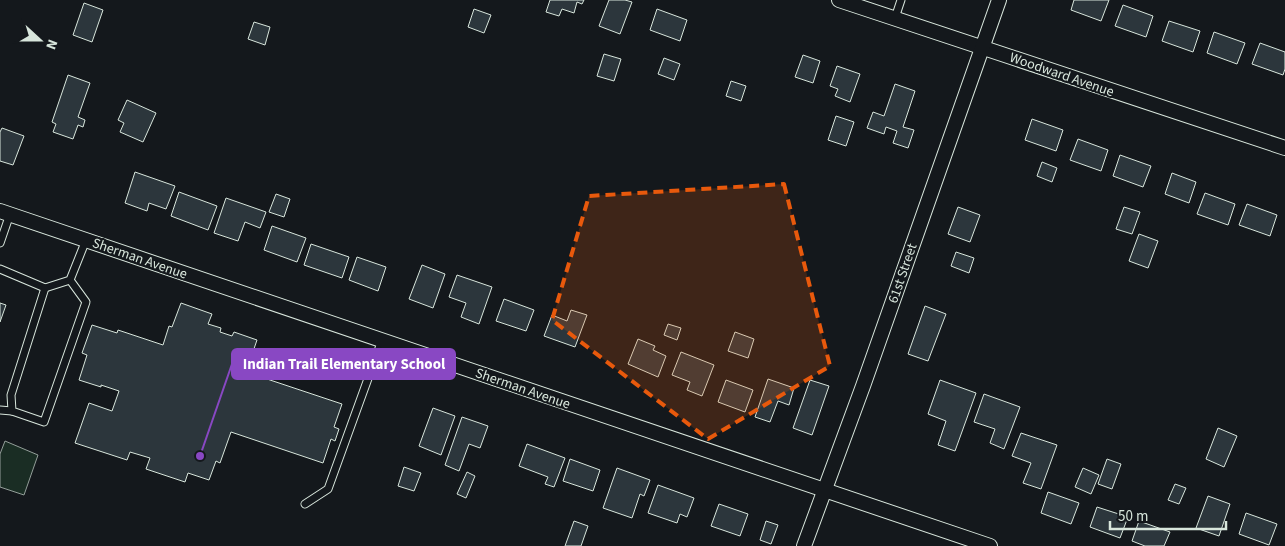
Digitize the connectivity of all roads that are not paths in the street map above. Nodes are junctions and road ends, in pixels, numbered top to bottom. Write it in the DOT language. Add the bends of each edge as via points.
graph roads {
  1 [pos="840,0"];
  2 [pos="901,0"];
  3 [pos="999,0"];
  4 [pos="895,18"];
  5 [pos="982,47"];
  6 [pos="1285,148"];
  7 [pos="5,213"];
  8 [pos="86,240"];
  9 [pos="0,243"];
  10 [pos="0,269"];
  11 [pos="70,280"];
  12 [pos="44,288"];
  13 [pos="382,340"];
  14 [pos="0,410"];
  15 [pos="12,411"];
  16 [pos="824,489"];
  17 [pos="304,504"];
  18 [pos="804,546"];
  19 [pos="990,546"];
  1 -- 4 [label="street, Woodward Avenue"];
  2 -- 4 [label="lane"];
  3 -- 5 [label="street, 61st Street"];
  4 -- 5 [label="street, Woodward Avenue"];
  5 -- 6 [label="street, Woodward Avenue"];
  5 -- 16 [label="street, 61st Street"];
  7 -- 8 [label="street, Sherman Avenue"];
  7 -- 9 [label="lane"];
  8 -- 11 [label="lane"];
  8 -- 13 [label="street, Sherman Avenue"];
  10 -- 12 [label="lane"];
  11 -- 12 [label="lane"];
  11 -- 15 [label="lane" via="86,302 44,422"];
  12 -- 15 [label="lane" via="11,395"];
  13 -- 16 [label="street, Sherman Avenue"];
  13 -- 17 [label="lane" via="328,489"];
  14 -- 15 [label="lane"];
  16 -- 18 [label="street, 61st Street"];
  16 -- 19 [label="street, Sherman Avenue"];
}
